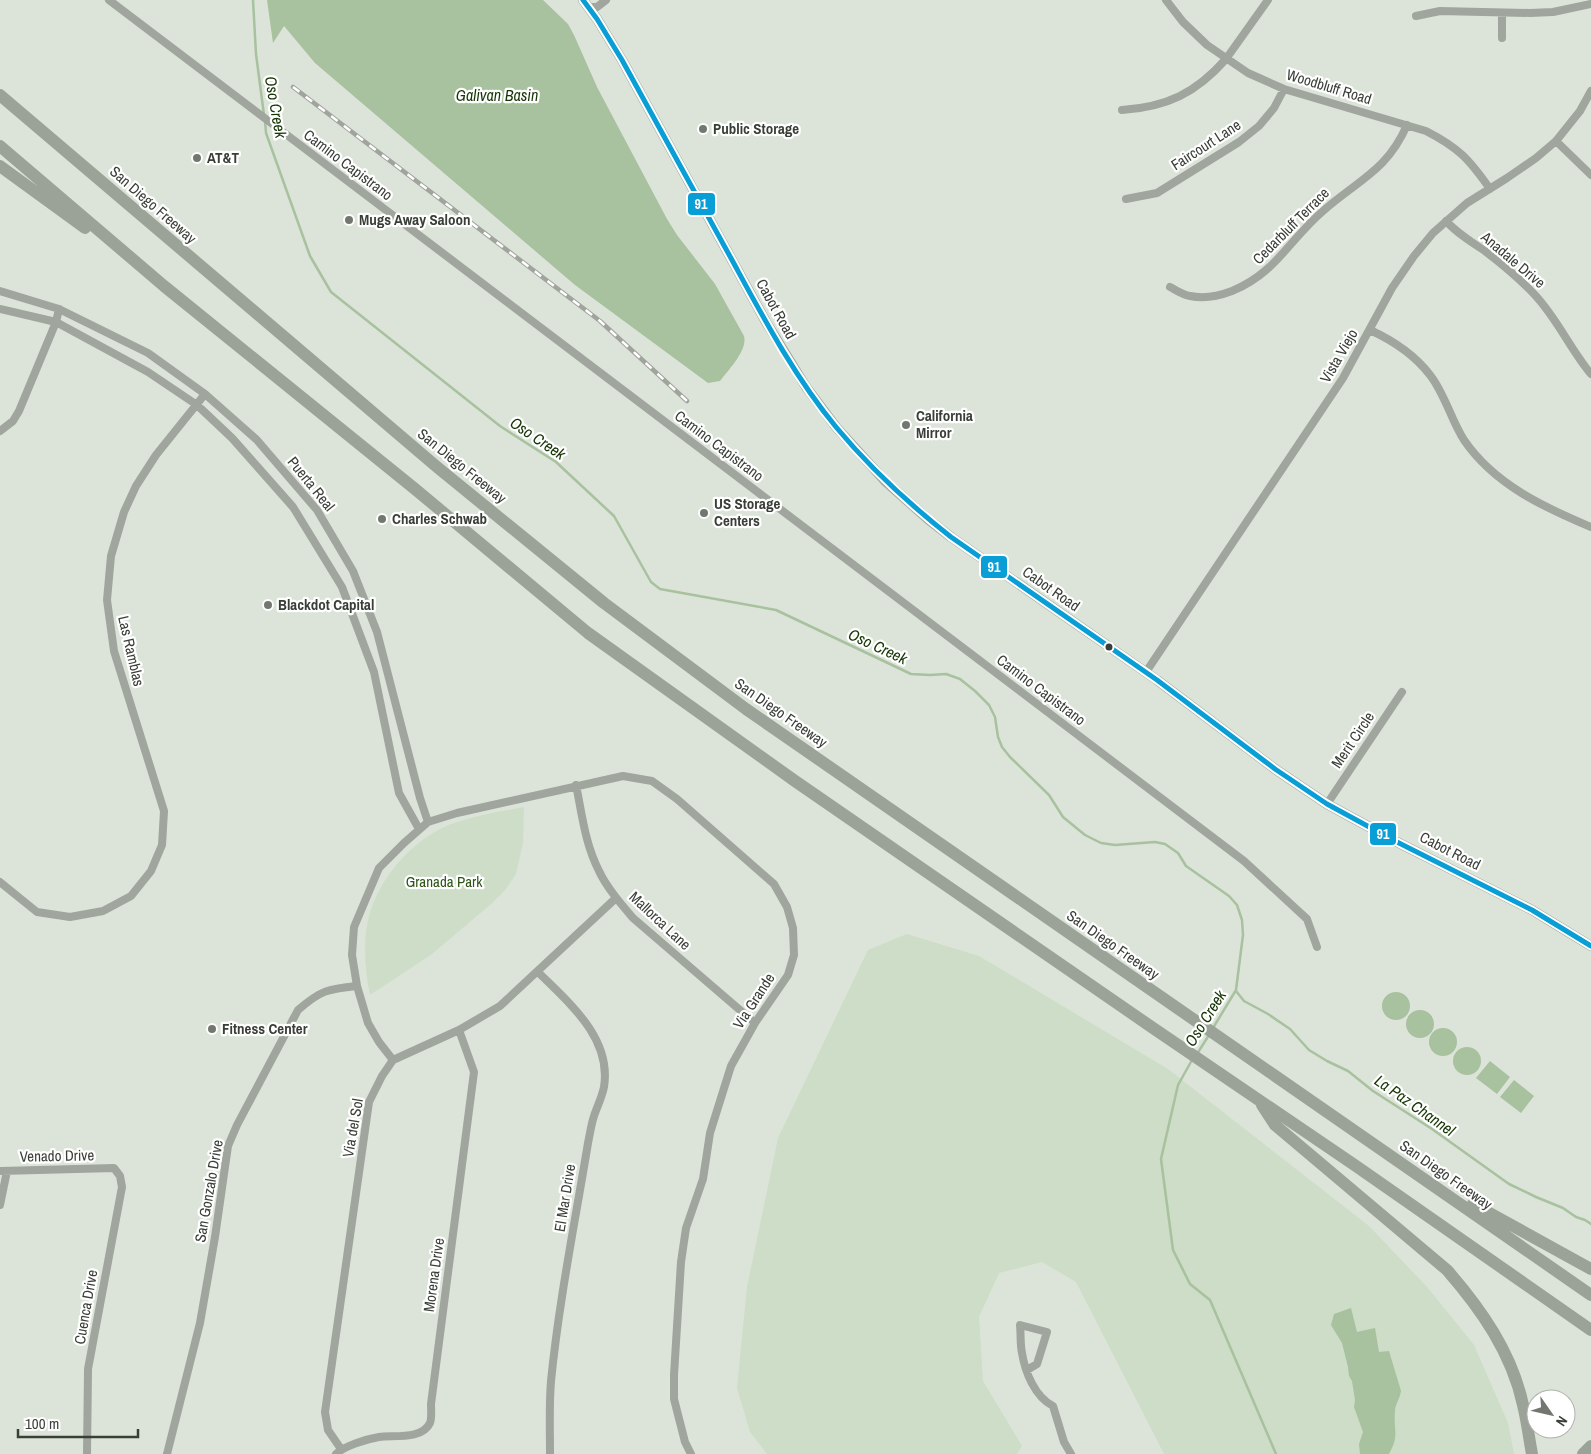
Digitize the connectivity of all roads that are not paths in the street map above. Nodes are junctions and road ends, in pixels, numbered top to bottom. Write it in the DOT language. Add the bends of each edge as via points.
graph roads {
  1 [pos="109,0"];
  2 [pos="606,0"];
  3 [pos="1166,0"];
  4 [pos="1268,0"];
  5 [pos="588,2"];
  6 [pos="1591,4"];
  7 [pos="1502,14"];
  8 [pos="1416,16"];
  9 [pos="1502,38"];
  10 [pos="1226,59"];
  11 [pos="1284,89"];
  12 [pos="1591,91"];
  13 [pos="0,96"];
  14 [pos="1122,110"];
  15 [pos="1407,125"];
  16 [pos="1556,141"];
  17 [pos="0,146"];
  18 [pos="0,166"];
  19 [pos="1591,175"];
  20 [pos="1490,189"];
  21 [pos="1126,199"];
  22 [pos="1446,221"];
  23 [pos="164,286"];
  24 [pos="1170,287"];
  25 [pos="0,291"];
  26 [pos="0,309"];
  27 [pos="59,309"];
  28 [pos="56,322"];
  29 [pos="1370,330"];
  30 [pos="1591,374"];
  31 [pos="205,394"];
  32 [pos="196,405"];
  33 [pos="0,431"];
  34 [pos="1591,527"];
  35 [pos="1146,672"];
  36 [pos="1402,692"];
  37 [pos="576,785"];
  38 [pos="1327,804"];
  39 [pos="428,822"];
  40 [pos="419,829"];
  41 [pos="0,882"];
  42 [pos="616,898"];
  43 [pos="1591,946"];
  44 [pos="1317,947"];
  45 [pos="538,972"];
  46 [pos="357,986"];
  47 [pos="755,1023"];
  48 [pos="459,1030"];
  49 [pos="393,1060"];
  50 [pos="1258,1099"];
  51 [pos="114,1168"];
  52 [pos="4,1171"];
  53 [pos="1413,1172"];
  54 [pos="0,1205"];
  55 [pos="1591,1269"];
  56 [pos="1591,1295"];
  57 [pos="1591,1330"];
  58 [pos="1027,1370"];
  59 [pos="1591,1446"];
  60 [pos="338,1451"];
  61 [pos="87,1454"];
  62 [pos="167,1454"];
  63 [pos="550,1454"];
  64 [pos="691,1454"];
  65 [pos="1071,1454"];
  66 [pos="1532,1454"];
  67 [pos="1583,1454"];
  1 -- 44 [label="street, Camino Capistrano" via="1244,861 1307,919"];
  2 -- 5 [label="street" via="597,7"];
  3 -- 10 [label="street, Woodbluff Road" via="1183,22"];
  4 -- 10 [label="street"];
  5 -- 35 [label="main road, Cabot Road" via="788,360 836,427 885,481 929,520"];
  6 -- 7 [label="street" via="1554,12"];
  7 -- 8 [label="street" via="1440,11"];
  7 -- 9 [label="street"];
  10 -- 11 [label="street, Woodbluff Road"];
  10 -- 14 [label="street" via="1192,89 1173,100"];
  11 -- 15 [label="street, Woodbluff Road"];
  11 -- 21 [label="street, Faircourt Lane" via="1259,126 1239,142 1157,193"];
  12 -- 16 [label="street, Vista Viejo"];
  13 -- 53 [label="highway, San Diego Freeway" via="437,468 604,603 746,709"];
  15 -- 20 [label="street, Woodbluff Road" via="1426,131 1463,154"];
  15 -- 24 [label="street, Cedarbluff Terrace" via="1400,141 1378,168 1320,213 1258,278 1225,294 1208,297 1189,296"];
  16 -- 19 [label="street"];
  16 -- 20 [label="street, Vista Viejo"];
  17 -- 23 [label="highway"];
  18 -- 23 [label="highway"];
  20 -- 22 [label="street, Vista Viejo"];
  22 -- 29 [label="street, Vista Viejo" via="1404,270"];
  22 -- 30 [label="street, Anadale Drive" via="1534,294 1555,318 1579,360"];
  23 -- 50 [label="highway" via="588,633 795,781"];
  25 -- 27 [label="street, Puerta Real"];
  26 -- 28 [label="street, Puerta Real"];
  27 -- 28 [label="street"];
  27 -- 31 [label="street, Puerta Real" via="148,352"];
  28 -- 32 [label="street, Puerta Real" via="148,372"];
  28 -- 33 [label="street" via="19,411 13,421"];
  29 -- 34 [label="street" via="1406,350 1431,376 1464,440 1490,469 1535,502"];
  29 -- 35 [label="street, Vista Viejo" via="1343,378"];
  31 -- 32 [label="street, Las Ramblas"];
  31 -- 39 [label="street, Puerta Real" via="257,440 317,510 353,572 377,632"];
  32 -- 40 [label="street, Puerta Real" via="232,438 293,506 342,587 374,672 400,793"];
  32 -- 41 [label="street, Las Ramblas" via="136,486 124,512 111,556 108,605 114,651 164,811 162,845 151,871 131,896 103,911 70,916 37,912"];
  35 -- 38 [label="main road, Cabot Road"];
  36 -- 38 [label="street, Merit Circle"];
  37 -- 39 [label="street, Via Grande" via="457,812"];
  37 -- 42 [label="street, Mallorca Lane" via="587,841 599,872"];
  37 -- 47 [label="street, Via Grande" via="623,776 652,781 774,884 787,907 793,928 794,954 788,974"];
  38 -- 43 [label="main road, Cabot Road" via="1532,910"];
  39 -- 40 [label="street"];
  40 -- 46 [label="street" via="379,868 354,926 352,955"];
  42 -- 45 [label="street"];
  42 -- 47 [label="street, Mallorca Lane" via="633,918"];
  45 -- 48 [label="street" via="500,1006"];
  45 -- 63 [label="street, El Mar Drive" via="588,1024 604,1062 604,1087 588,1143 559,1321 549,1406"];
  46 -- 49 [label="street" via="368,1023"];
  46 -- 62 [label="street, San Gonzalo Drive" via="332,988 314,996 298,1010 236,1125 228,1146 200,1323"];
  47 -- 64 [label="street, Via Grande" via="723,1086 710,1133 703,1179 686,1228 674,1399"];
  48 -- 49 [label="street"];
  48 -- 60 [label="street, Morena Drive" via="474,1072 430,1422 424,1431 415,1434 376,1438"];
  49 -- 60 [label="street, Via del Sol" via="369,1102 325,1412 328,1430"];
  50 -- 57 [label="highway"];
  50 -- 66 [label="highway" via="1275,1125 1447,1270 1468,1294 1486,1318 1514,1374"];
  51 -- 52 [label="street, Venado Drive"];
  51 -- 61 [label="street, Cuenca Drive" via="122,1187 88,1369"];
  52 -- 54 [label="street"];
  53 -- 55 [label="highway"];
  53 -- 56 [label="highway, San Diego Freeway"];
  58 -- 58 [label="street" via="1021,1352 1020,1325 1047,1332 1037,1364"];
  58 -- 65 [label="street" via="1044,1402 1053,1406"];
  59 -- 67 [label="highway"];
}
